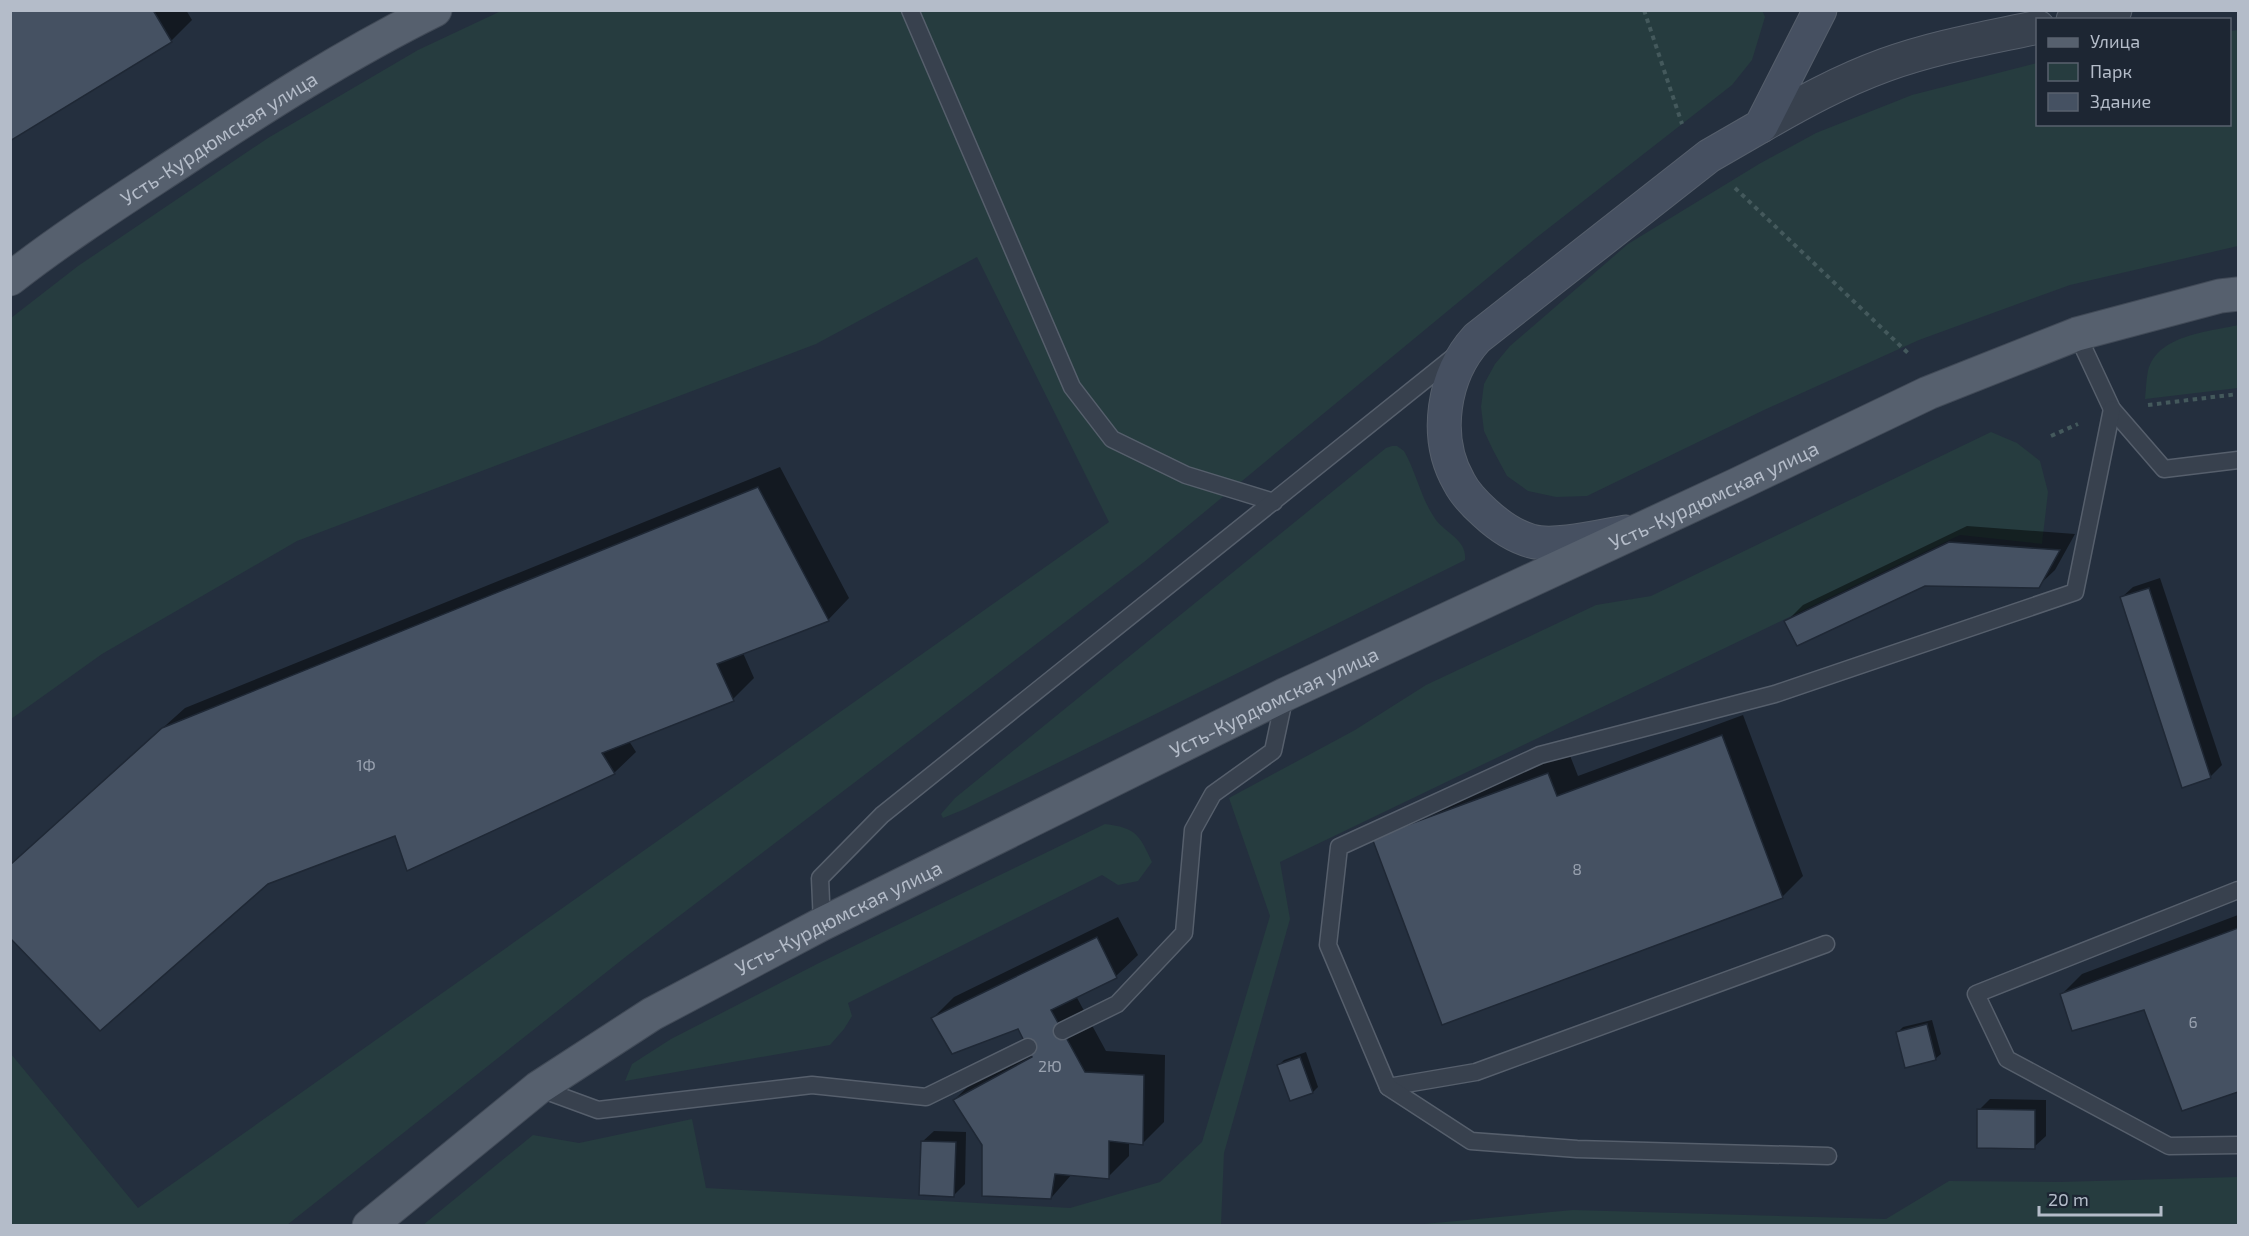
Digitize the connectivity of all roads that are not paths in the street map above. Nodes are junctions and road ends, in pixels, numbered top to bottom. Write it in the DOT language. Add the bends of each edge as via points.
graph roads {
  1 [pos="435,10"];
  2 [pos="910,10"];
  3 [pos="1820,10"];
  4 [pos="2115,10"];
  5 [pos="2081,18"];
  6 [pos="2036,27"];
  7 [pos="1761,126"];
  8 [pos="10,279"];
  9 [pos="2238,294"];
  10 [pos="2077,334"];
  11 [pos="1477,338"];
  12 [pos="2112,409"];
  13 [pos="2238,460"];
  14 [pos="1274,502"];
  15 [pos="1640,530"];
  16 [pos="1286,694"];
  17 [pos="2238,890"];
  18 [pos="822,924"];
  19 [pos="1826,944"];
  20 [pos="1062,1031"];
  21 [pos="1028,1047"];
  22 [pos="1388,1087"];
  23 [pos="538,1088"];
  24 [pos="2238,1144"];
  25 [pos="1828,1156"];
  26 [pos="369,1226"];
  1 -- 8 [label="main road, Усть-Курдюмская улица" via="254,113 56,243"];
  2 -- 14 [label="lane" via="1072,387 1112,439 1186,475"];
  3 -- 7 [label="main road"];
  4 -- 5 [label="street"];
  6 -- 7 [label="street" via="1886,64 1818,93"];
  7 -- 11 [label="main road" via="1709,156"];
  9 -- 10 [label="main road, Усть-Курдюмская улица"];
  10 -- 12 [label="lane"];
  10 -- 15 [label="main road, Усть-Курдюмская улица" via="1928,393"];
  11 -- 14 [label="lane"];
  11 -- 15 [label="main road" via="1459,362 1447,394 1445,416 1450,460 1458,482 1472,500 1502,528 1534,542"];
  12 -- 13 [label="lane" via="2164,469"];
  12 -- 22 [label="lane" via="2075,592 1775,694 1540,755 1339,847 1328,945"];
  14 -- 18 [label="lane" via="882,815 820,878"];
  15 -- 16 [label="main road, Усть-Курдюмская улица"];
  16 -- 18 [label="main road, Усть-Курдюмская улица"];
  16 -- 20 [label="lane" via="1273,751 1213,794 1192,830 1184,933 1117,1004"];
  17 -- 24 [label="lane" via="1976,994 2007,1059 2169,1146"];
  18 -- 23 [label="main road, Усть-Курдюмская улица" via="652,1014"];
  19 -- 22 [label="lane" via="1476,1071"];
  21 -- 23 [label="lane" via="926,1097 812,1085 598,1110"];
  22 -- 25 [label="lane" via="1471,1141 1577,1149"];
  23 -- 26 [label="main road, Усть-Курдюмская улица"];
}
